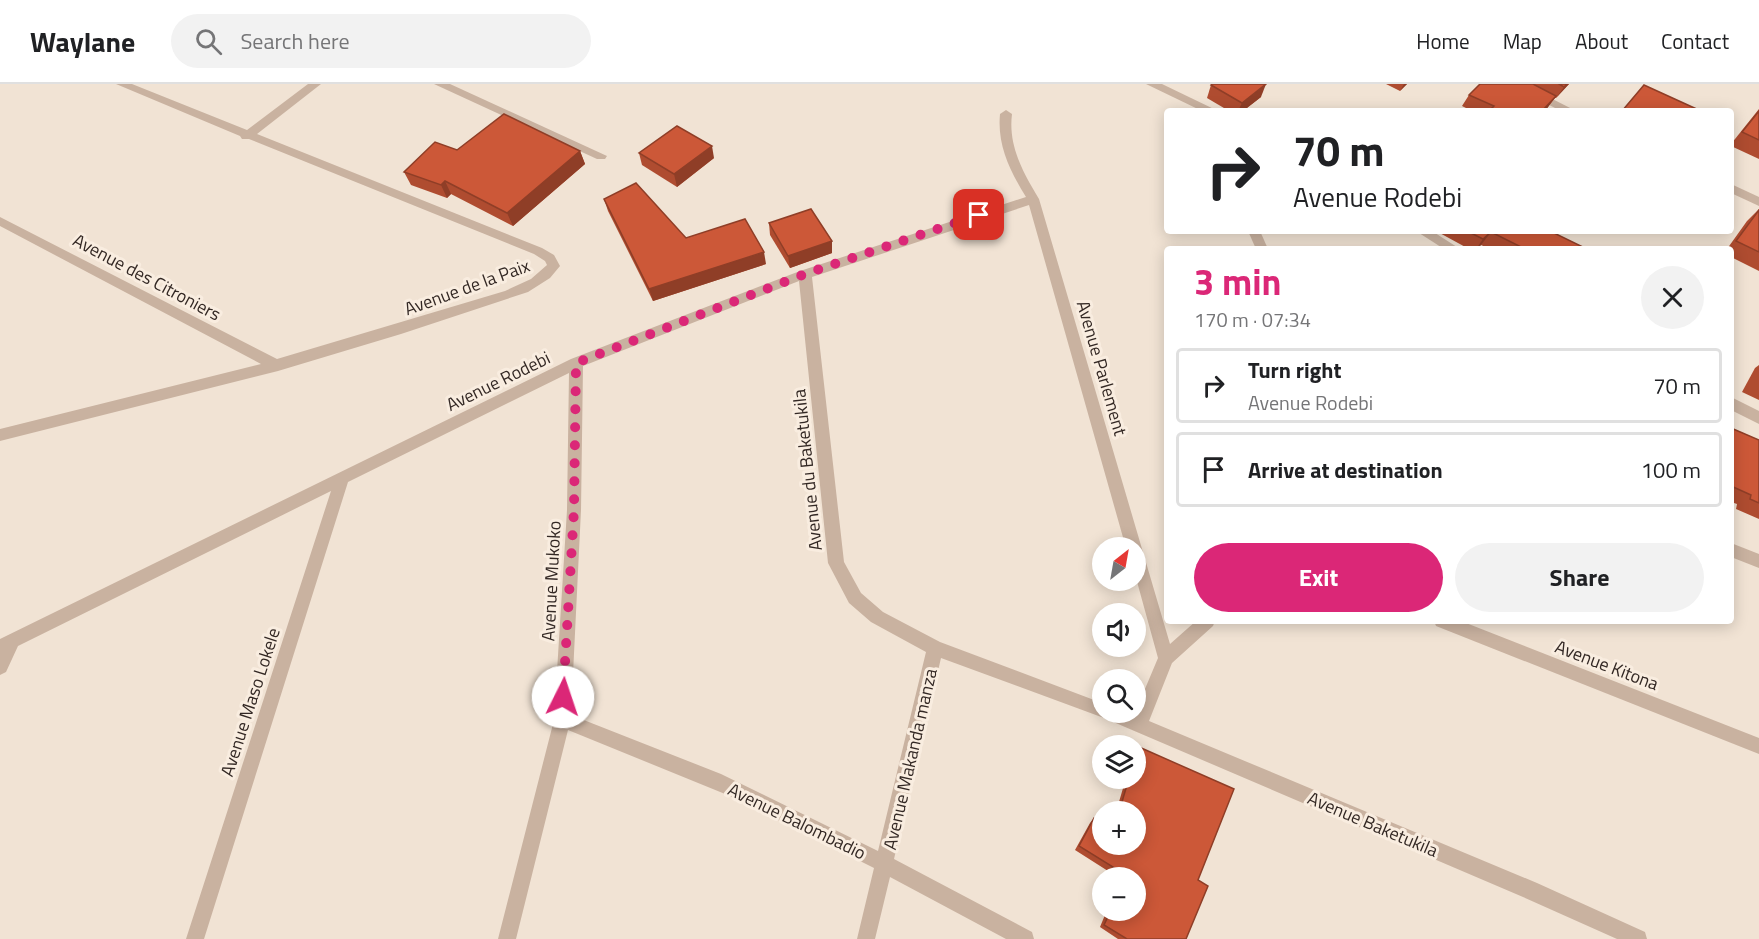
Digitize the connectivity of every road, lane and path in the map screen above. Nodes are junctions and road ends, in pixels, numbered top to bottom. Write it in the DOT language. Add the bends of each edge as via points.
graph roads {
  1 [pos="122,84"];
  2 [pos="315,84"];
  3 [pos="440,84"];
  4 [pos="1152,84"];
  5 [pos="1514,84"];
  6 [pos="1198,106"];
  7 [pos="1564,108"];
  8 [pos="1006,114"];
  9 [pos="246,136"];
  10 [pos="601,156"];
  11 [pos="1734,190"];
  12 [pos="1033,199"];
  13 [pos="1759,202"];
  14 [pos="0,221"];
  15 [pos="1427,234"];
  16 [pos="1449,246"];
  17 [pos="805,274"];
  18 [pos="576,363"];
  19 [pos="278,366"];
  20 [pos="1734,405"];
  21 [pos="1759,418"];
  22 [pos="0,435"];
  23 [pos="343,476"];
  24 [pos="1131,537"];
  25 [pos="1734,551"];
  26 [pos="1759,561"];
  27 [pos="1146,587"];
  28 [pos="1204,624"];
  29 [pos="1450,624"];
  30 [pos="6,644"];
  31 [pos="935,648"];
  32 [pos="1166,658"];
  33 [pos="0,667"];
  34 [pos="1092,707"];
  35 [pos="562,720"];
  36 [pos="1138,724"];
  37 [pos="1759,746"];
  38 [pos="886,864"];
  39 [pos="195,939"];
  40 [pos="507,939"];
  41 [pos="866,939"];
  42 [pos="1025,939"];
  43 [pos="1638,939"];
  1 -- 9 [label="street, Avenue de la Paix"];
  2 -- 9 [label="street"];
  3 -- 10 [label="street"];
  4 -- 6 [label="street"];
  5 -- 7 [label="street"];
  8 -- 12 [label="street, Avenue Parlement" via="1002,130"];
  9 -- 19 [label="street, Avenue de la Paix" via="537,251 554,266 537,283"];
  11 -- 13 [label="street"];
  12 -- 17 [label="street, Avenue Rodebi"];
  12 -- 24 [label="street, Avenue Parlement"];
  14 -- 19 [label="street, Avenue des Citroniers"];
  15 -- 16 [label="street"];
  17 -- 18 [label="street, Avenue Rodebi"];
  17 -- 31 [label="street, Avenue du Baketukila" via="836,563 855,598 877,617"];
  18 -- 23 [label="street, Avenue Rodebi"];
  18 -- 35 [label="street, Avenue Mukoko" via="574,510"];
  19 -- 22 [label="street, Avenue de la Paix"];
  20 -- 21 [label="street"];
  23 -- 30 [label="street, Avenue Rodebi"];
  23 -- 39 [label="street, Avenue Maso Lokele"];
  25 -- 26 [label="street"];
  27 -- 32 [label="street"];
  28 -- 32 [label="street"];
  29 -- 37 [label="street, Avenue Kitona"];
  30 -- 33 [label="street"];
  31 -- 34 [label="street"];
  31 -- 38 [label="street, Avenue Makanda manza"];
  32 -- 36 [label="street"];
  35 -- 38 [label="street, Avenue Balombadio" via="735,790"];
  35 -- 40 [label="street, Avenue Mukoko"];
  36 -- 43 [label="street, Avenue Baketukila"];
  38 -- 41 [label="street, Avenue Makanda manza"];
  38 -- 42 [label="street, Avenue Balombadio"];
}
